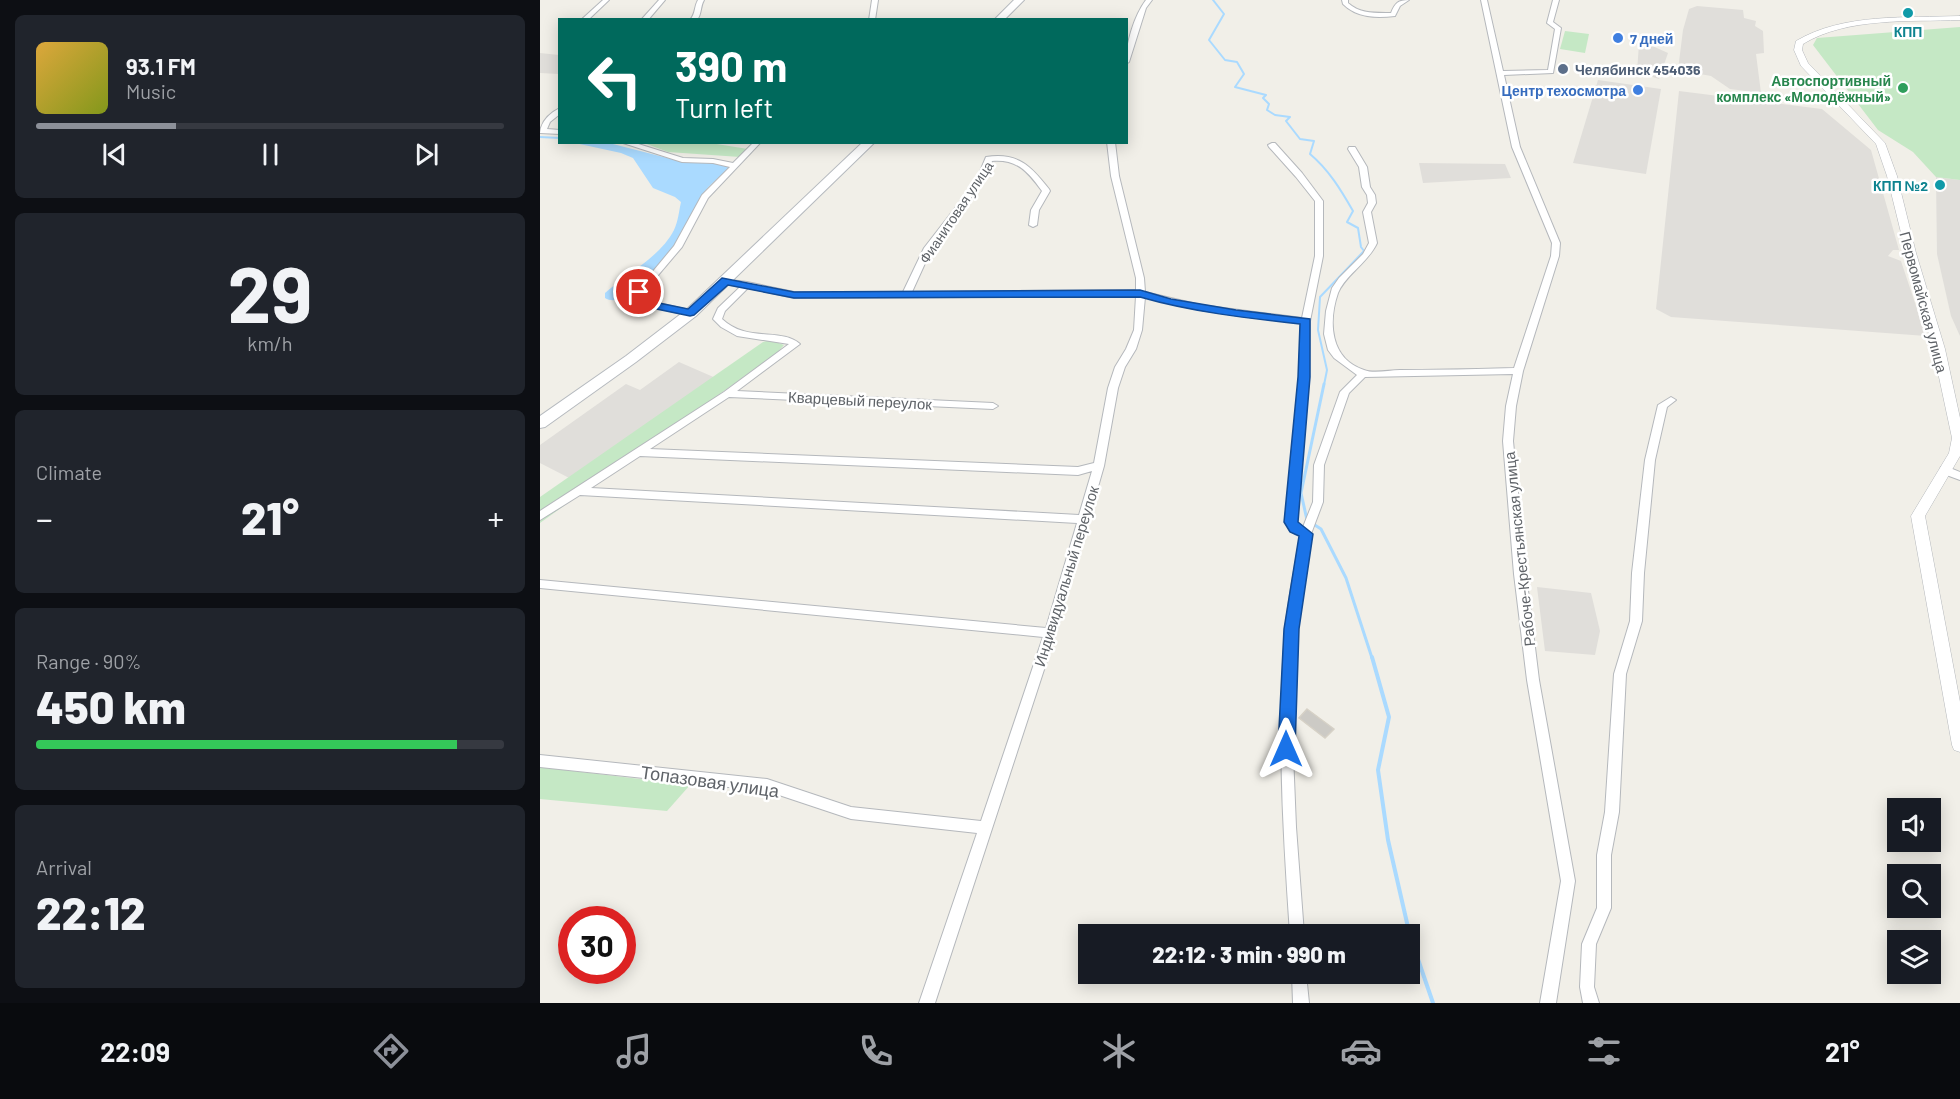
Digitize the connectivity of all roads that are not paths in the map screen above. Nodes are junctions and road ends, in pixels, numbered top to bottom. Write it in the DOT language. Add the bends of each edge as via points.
graph roads {
  1 [pos="606,0"];
  2 [pos="662,0"];
  3 [pos="701,0"];
  4 [pos="875,0"];
  5 [pos="1019,0"];
  6 [pos="1149,0"];
  7 [pos="1345,0"];
  8 [pos="1406,0"];
  9 [pos="1484,0"];
  10 [pos="1556,0"];
  11 [pos="586,18"];
  12 [pos="646,18"];
  13 [pos="695,18"];
  14 [pos="872,18"];
  15 [pos="1000,18"];
  16 [pos="1960,18"];
  17 [pos="1128,56"];
  18 [pos="1500,73"];
  19 [pos="558,112"];
  20 [pos="558,132"];
  21 [pos="629,144"];
  22 [pos="756,144"];
  23 [pos="868,144"];
  24 [pos="1111,144"];
  25 [pos="1272,146"];
  26 [pos="1352,148"];
  27 [pos="735,165"];
  28 [pos="1033,225"];
  29 [pos="725,281"];
  30 [pos="747,285"];
  31 [pos="1140,293"];
  32 [pos="906,296"];
  33 [pos="690,313"];
  34 [pos="1306,321"];
  35 [pos="1518,371"];
  36 [pos="1363,374"];
  37 [pos="727,394"];
  38 [pos="1671,400"];
  39 [pos="993,406"];
  40 [pos="540,423"];
  41 [pos="637,452"];
  42 [pos="1099,466"];
  43 [pos="1945,470"];
  44 [pos="1960,476"];
  45 [pos="578,490"];
  46 [pos="540,516"];
  47 [pos="1083,519"];
  48 [pos="1306,534"];
  49 [pos="540,584"];
  50 [pos="1050,633"];
  51 [pos="1960,745"];
  52 [pos="540,760"];
  53 [pos="985,828"];
  54 [pos="1295,924"];
  55 [pos="1300,984"];
  56 [pos="927,1003"];
  57 [pos="1301,1003"];
  58 [pos="1548,1003"];
  59 [pos="1591,1003"];
  1 -- 11 [label="street"];
  2 -- 12 [label="street"];
  3 -- 13 [label="street"];
  4 -- 14 [label="street"];
  5 -- 15 [label="main road"];
  6 -- 17 [label="street"];
  7 -- 8 [label="street" via="1359,15 1393,15 1397,5"];
  9 -- 18 [label="street, Рабоче-Крестьянская улица"];
  10 -- 18 [label="street" via="1550,23 1558,28 1551,72"];
  16 -- 43 [label="street, Первомайская улица" via="1828,28 1805,38 1798,50 1804,64 1880,143 1955,419 1958,438"];
  18 -- 35 [label="street, Рабоче-Крестьянская улица" via="1521,160 1556,243"];
  19 -- 20 [label="street" via="543,131"];
  21 -- 27 [label="street" via="682,160"];
  22 -- 27 [label="street"];
  23 -- 29 [label="main road"];
  24 -- 31 [label="street, Индивидуальный переулок"];
  25 -- 34 [label="street" via="1319,201 1319,256"];
  26 -- 36 [label="street" via="1364,167 1371,195 1367,212 1373,243 1363,261 1337,285 1327,331 1334,353"];
  27 -- 33 [label="street" via="705,196 678,247 639,292 640,298 651,304"];
  28 -- 32 [label="street, Фианитовая улица" via="1035,210 1046,191 1019,161 1004,156 989,159 980,181 928,248"];
  29 -- 30 [label="street"];
  29 -- 33 [label="main road"];
  30 -- 32 [label="street" via="794,295"];
  30 -- 37 [label="street" via="721,310 717,319 723,327 739,334 795,344"];
  31 -- 32 [label="street"];
  31 -- 34 [label="street" via="1236,314"];
  31 -- 42 [label="street, Индивидуальный переулок" via="1138,330 1113,388"];
  33 -- 40 [label="main road"];
  34 -- 48 [label="street" via="1291,522"];
  35 -- 36 [label="street"];
  35 -- 58 [label="street, Рабоче-Крестьянская улица" via="1508,441 1510,487 1533,680 1568,880"];
  36 -- 48 [label="street" via="1345,392 1319,465 1318,502"];
  37 -- 39 [label="street, Кварцевый переулок"];
  37 -- 41 [label="street"];
  38 -- 59 [label="street" via="1663,405 1650,460 1636,621 1620,674 1612,812 1604,855 1604,908 1589,944 1587,987"];
  41 -- 42 [label="street" via="1078,471"];
  41 -- 45 [label="street"];
  42 -- 47 [label="street, Индивидуальный переулок"];
  43 -- 44 [label="street"];
  43 -- 51 [label="street, Первомайская улица" via="1918,516"];
  45 -- 46 [label="street"];
  45 -- 47 [label="street"];
  47 -- 50 [label="street, Индивидуальный переулок"];
  48 -- 54 [label="street" via="1291,629 1286,729"];
  49 -- 50 [label="street"];
  50 -- 53 [label="street, Индивидуальный переулок"];
  52 -- 53 [label="street, Топазовая улица" via="767,785 851,813"];
  53 -- 56 [label="street, Индивидуальный переулок"];
  55 -- 57 [label="street"];
}
